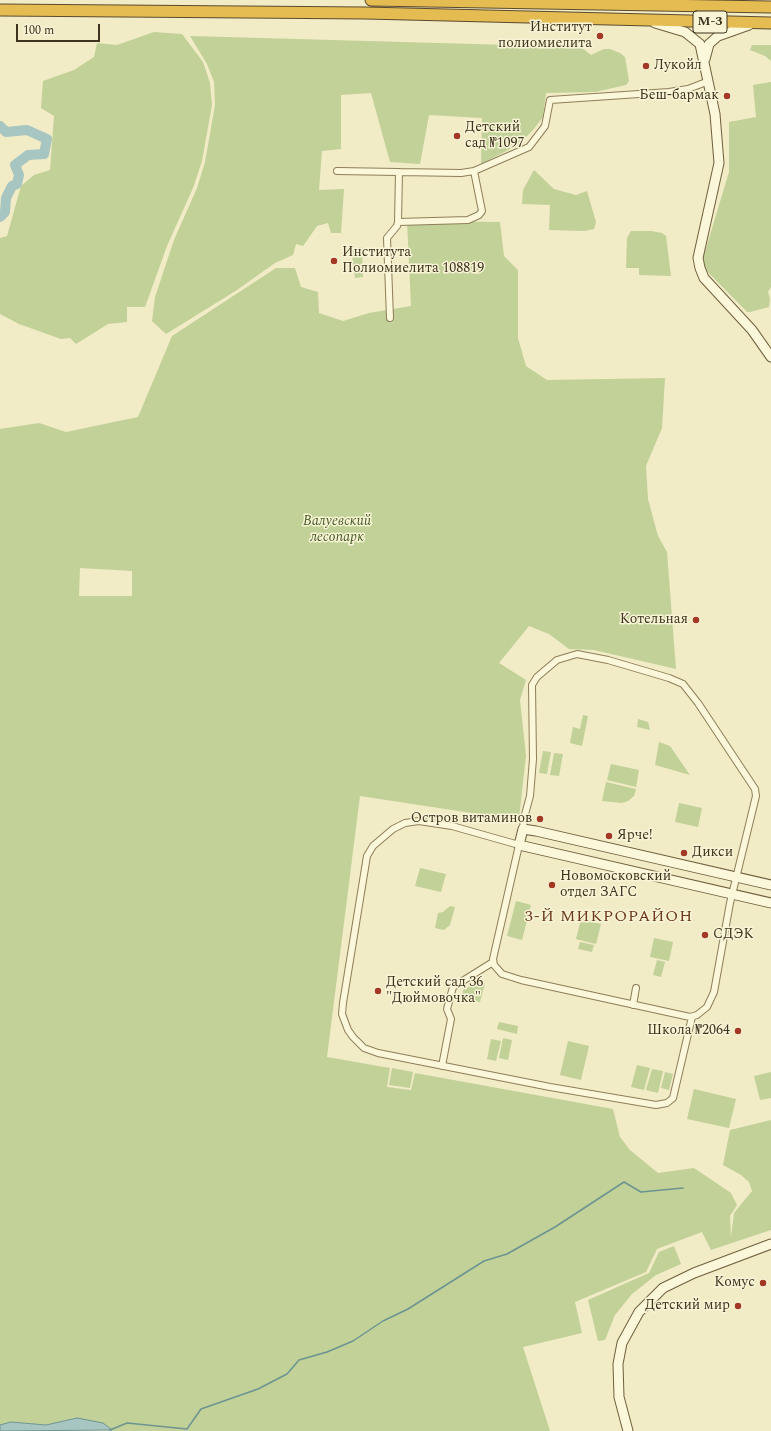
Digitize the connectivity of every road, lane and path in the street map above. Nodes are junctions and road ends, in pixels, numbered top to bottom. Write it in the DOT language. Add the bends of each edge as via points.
graph roads {
  1 [pos="371,0"];
  2 [pos="656,0"];
  3 [pos="703,0"];
  4 [pos="644,4"];
  5 [pos="724,6"];
  6 [pos="771,7"];
  7 [pos="0,10"];
  8 [pos="648,21"];
  9 [pos="756,23"];
  10 [pos="771,23"];
  11 [pos="705,63"];
  12 [pos="709,81"];
  13 [pos="337,171"];
  14 [pos="474,171"];
  15 [pos="399,172"];
  16 [pos="398,222"];
  17 [pos="390,318"];
  18 [pos="771,357"];
  19 [pos="523,829"];
  20 [pos="520,845"];
  21 [pos="737,877"];
  22 [pos="771,885"];
  23 [pos="733,894"];
  24 [pos="771,903"];
  25 [pos="493,962"];
  26 [pos="636,988"];
  27 [pos="633,1005"];
  28 [pos="692,1017"];
  29 [pos="442,1066"];
  30 [pos="771,1244"];
  31 [pos="628,1431"];
  1 -- 4 [label="highway, М-3"];
  2 -- 4 [label="street"];
  3 -- 5 [label="street"];
  4 -- 5 [label="highway, М-3"];
  5 -- 6 [label="highway, М-3"];
  7 -- 8 [label="highway, М-3" via="366,13"];
  8 -- 9 [label="highway, М-3"];
  8 -- 11 [label="street" via="690,35 700,44"];
  9 -- 10 [label="highway, М-3"];
  9 -- 11 [label="street" via="718,36 709,44"];
  11 -- 12 [label="street"];
  12 -- 14 [label="street" via="688,89 669,92 550,100 545,126 529,147"];
  12 -- 18 [label="street" via="716,114 719,163 698,258 700,268 704,278 752,330"];
  13 -- 15 [label="street"];
  14 -- 15 [label="street"];
  14 -- 16 [label="street" via="482,212 479,215 468,220"];
  15 -- 16 [label="street"];
  16 -- 17 [label="street" via="387,238"];
  19 -- 20 [label="street"];
  19 -- 21 [label="street"];
  19 -- 21 [label="street" via="530,796 533,759 532,685 536,677 557,660 572,654 588,656 678,681 696,699 755,789 756,796"];
  20 -- 23 [label="street"];
  20 -- 25 [label="street"];
  20 -- 29 [label="street" via="475,832 419,821 405,823 388,831 367,856 342,1014 348,1030 364,1048 378,1054"];
  21 -- 22 [label="street"];
  21 -- 23 [label="street"];
  23 -- 24 [label="street"];
  23 -- 28 [label="street" via="713,996 703,1011"];
  25 -- 27 [label="street" via="498,971 508,977"];
  25 -- 29 [label="street" via="453,987 447,1009 451,1019"];
  26 -- 27 [label="street"];
  27 -- 28 [label="street"];
  28 -- 29 [label="street" via="675,1092 671,1101 664,1104 622,1100"];
  30 -- 31 [label="street" via="694,1273 663,1288 639,1312 622,1343 618,1364 619,1397"];
}
